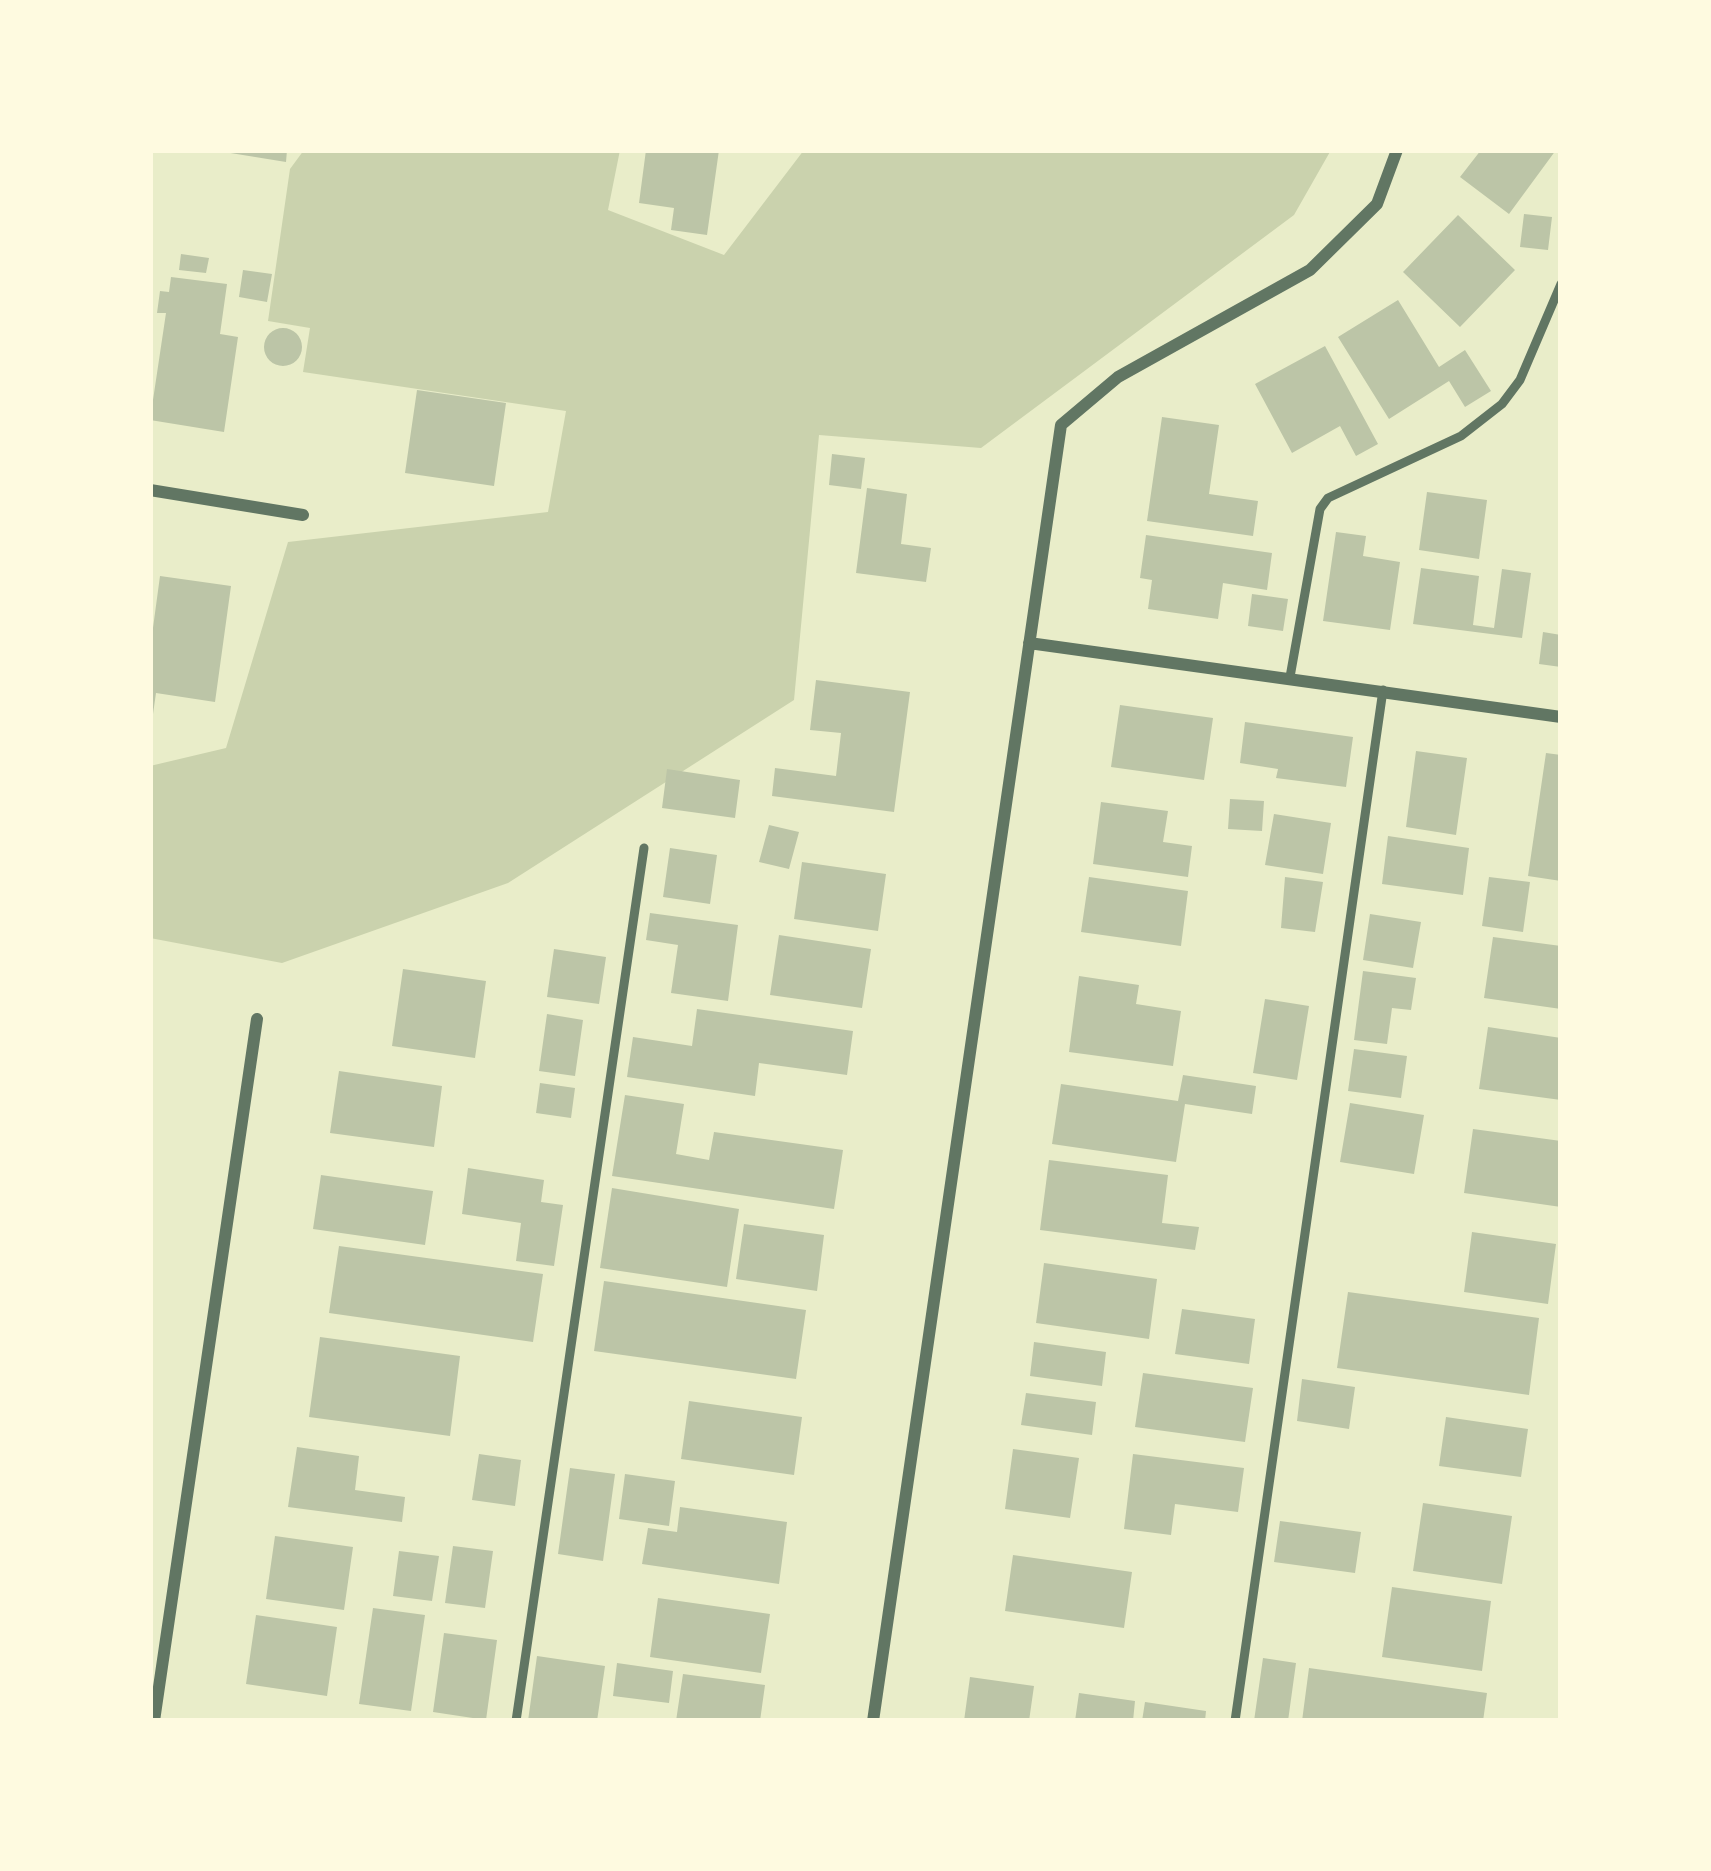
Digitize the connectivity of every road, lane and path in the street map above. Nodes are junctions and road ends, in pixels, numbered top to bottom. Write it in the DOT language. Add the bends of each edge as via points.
graph roads {
  1 [pos="1397,150"];
  2 [pos="1561,284"];
  3 [pos="150,490"];
  4 [pos="302,515"];
  5 [pos="1029,643"];
  6 [pos="1291,677"];
  7 [pos="1383,690"];
  8 [pos="1561,717"];
  9 [pos="644,848"];
  10 [pos="256,1019"];
  11 [pos="154,1721"];
  12 [pos="516,1721"];
  13 [pos="873,1721"];
  14 [pos="1235,1721"];
  1 -- 5 [label="street" via="1377,204 1310,271 1118,377 1061,425"];
  2 -- 6 [label="lane" via="1502,404 1461,436 1328,498 1320,509"];
  3 -- 4 [label="street"];
  5 -- 6 [label="street"];
  5 -- 13 [label="street"];
  6 -- 7 [label="street"];
  7 -- 8 [label="street"];
  7 -- 14 [label="lane"];
  9 -- 12 [label="lane"];
  10 -- 11 [label="street"];
}
